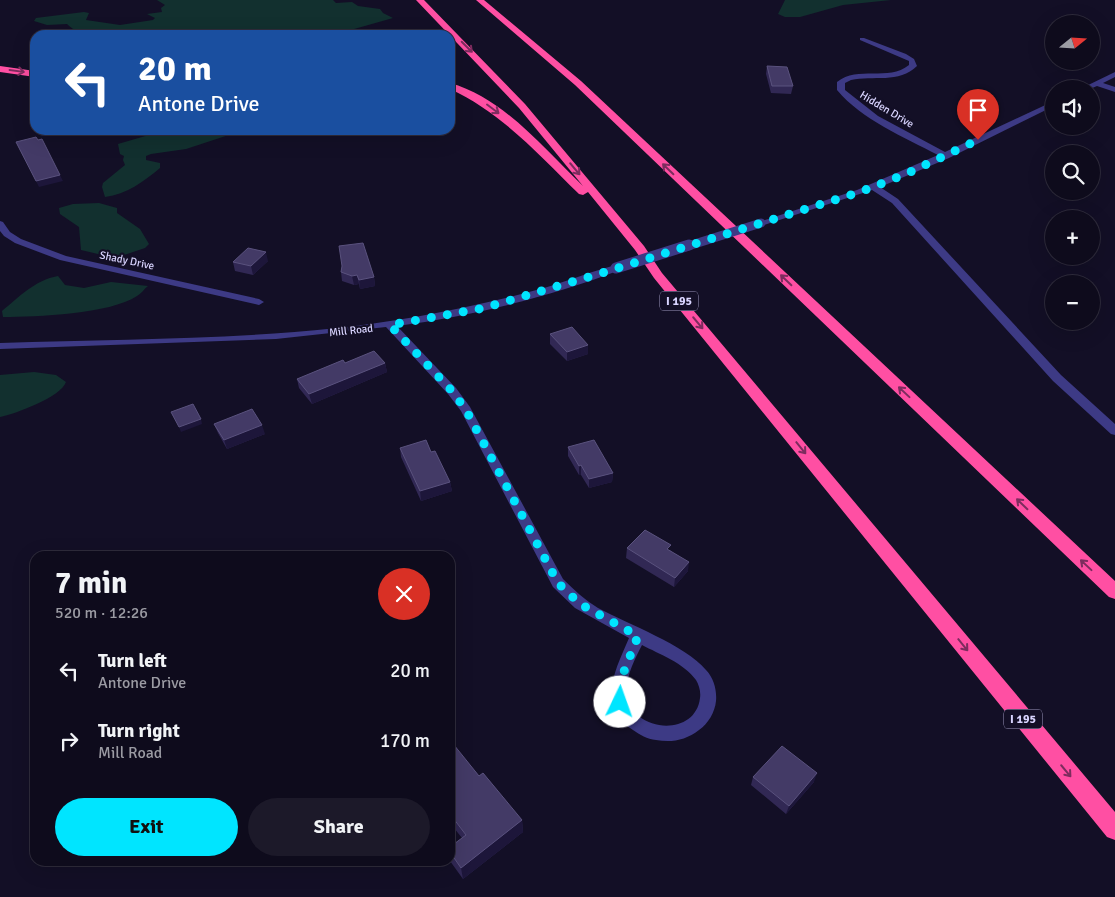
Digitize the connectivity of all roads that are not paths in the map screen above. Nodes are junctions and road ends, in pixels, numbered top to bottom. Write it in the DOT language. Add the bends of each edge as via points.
graph roads {
  1 [pos="420,0"];
  2 [pos="480,0"];
  3 [pos="449,30"];
  4 [pos="455,36"];
  5 [pos="862,39"];
  6 [pos="0,69"];
  7 [pos="30,73"];
  8 [pos="1115,74"];
  9 [pos="1100,82"];
  10 [pos="1100,84"];
  11 [pos="455,88"];
  12 [pos="1115,90"];
  13 [pos="1045,107"];
  14 [pos="946,156"];
  15 [pos="873,187"];
  16 [pos="0,224"];
  17 [pos="640,248"];
  18 [pos="259,302"];
  19 [pos="390,325"];
  20 [pos="0,346"];
  21 [pos="1115,431"];
  22 [pos="1115,592"];
  23 [pos="638,636"];
  24 [pos="1115,830"];
  1 -- 3 [label="highway, I 195, one-way"];
  22 -- 2 [label="highway, one-way" via="584,89"];
  4 -- 17 [label="highway, I 195, one-way" via="522,106"];
  5 -- 14 [label="street, Hidden Drive" via="904,55 912,60 914,66 898,74 857,76 841,82 841,90 866,111"];
  6 -- 7 [label="highway, one-way"];
  8 -- 9 [label="street"];
  10 -- 12 [label="street"];
  11 -- 17 [label="highway, one-way" via="481,101 505,119"];
  13 -- 14 [label="street, Mill Road"];
  14 -- 15 [label="street, Mill Road"];
  15 -- 19 [label="street, Mill Road, bridge" via="542,292 484,308"];
  15 -- 21 [label="street" via="895,201 1057,378"];
  16 -- 18 [label="street, Shady Drive" via="18,241 63,258"];
  17 -- 24 [label="highway, I 195, one-way" via="668,288"];
  19 -- 20 [label="street, Mill Road" via="299,334"];
  19 -- 23 [label="street" via="466,410 558,583 580,604"];
  23 -- 23 [label="street" via="685,660 705,680 708,706 693,727 675,734 655,733 637,724 624,710 619,684"];
}
